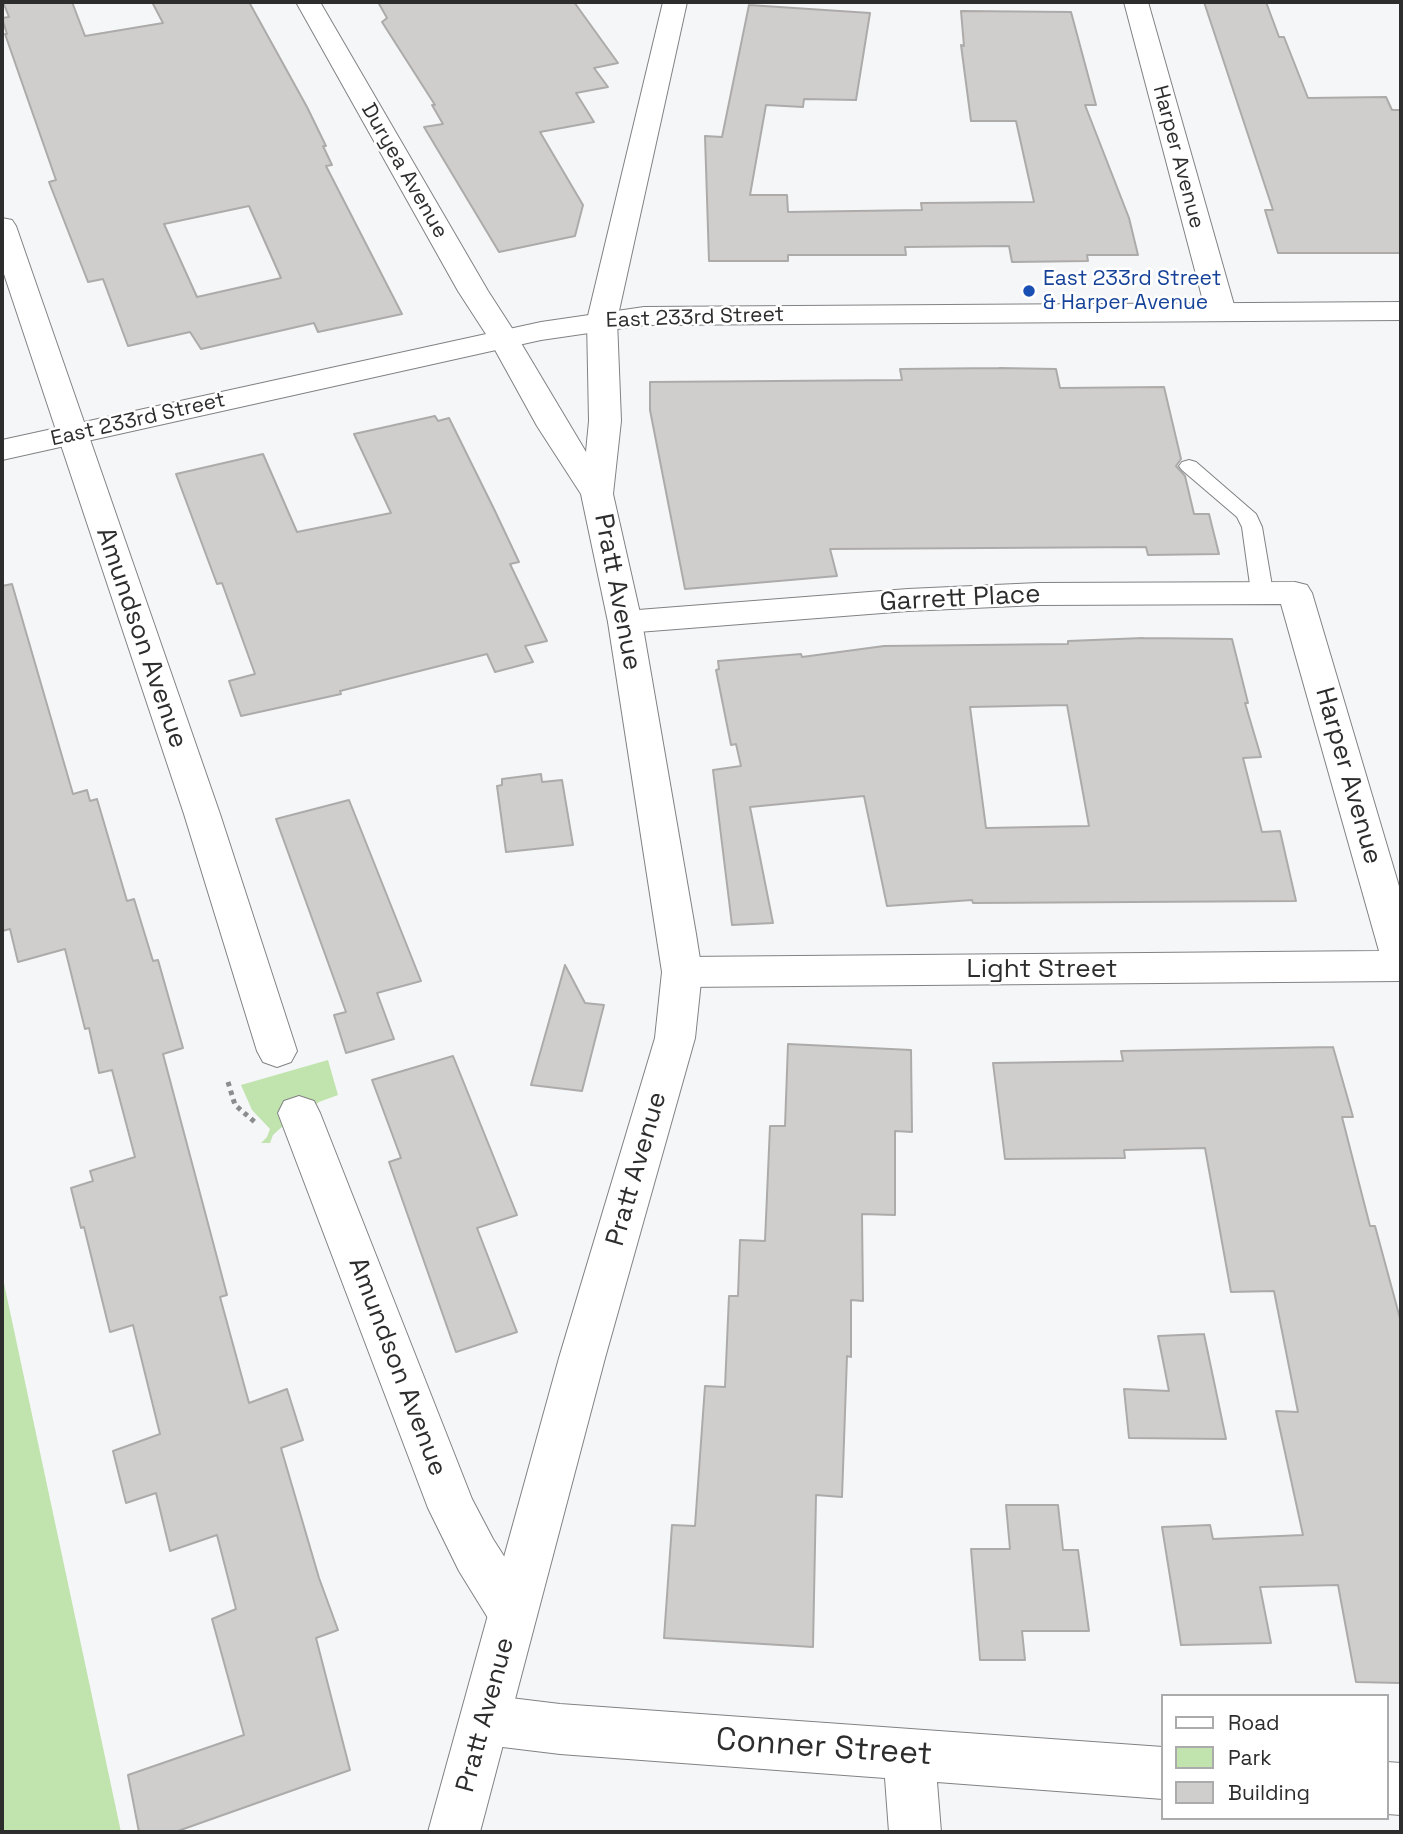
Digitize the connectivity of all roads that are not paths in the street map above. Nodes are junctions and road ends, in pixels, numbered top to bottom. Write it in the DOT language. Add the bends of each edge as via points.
graph roads {
  1 [pos="308,2"];
  2 [pos="675,2"];
  3 [pos="1136,2"];
  4 [pos="2,226"];
  5 [pos="1401,311"];
  6 [pos="1221,312"];
  7 [pos="602,320"];
  8 [pos="504,339"];
  9 [pos="71,435"];
  10 [pos="2,450"];
  11 [pos="1189,466"];
  12 [pos="597,494"];
  13 [pos="1278,592"];
  14 [pos="625,622"];
  15 [pos="1401,958"];
  16 [pos="1401,966"];
  17 [pos="682,972"];
  18 [pos="277,1051"];
  19 [pos="282,1122"];
  20 [pos="513,1614"];
  21 [pos="486,1720"];
  22 [pos="909,1755"];
  23 [pos="1162,1773"];
  24 [pos="454,1832"];
  25 [pos="915,1832"];
  1 -- 8 [label="street, Duryea Avenue"];
  2 -- 7 [label="street, Pratt Avenue"];
  3 -- 6 [label="street, Harper Avenue"];
  4 -- 9 [label="street, Amundson Avenue"];
  5 -- 6 [label="street, East 233rd Street"];
  6 -- 7 [label="street, East 233rd Street" via="674,315"];
  7 -- 8 [label="street, East 233rd Street"];
  7 -- 12 [label="street, Pratt Avenue" via="605,421"];
  8 -- 9 [label="street, East 233rd Street"];
  8 -- 12 [label="street, Pratt Avenue"];
  9 -- 10 [label="street, East 233rd Street"];
  9 -- 18 [label="street, Amundson Avenue" via="202,814"];
  11 -- 13 [label="lane" via="1247,514"];
  12 -- 14 [label="street, Pratt Avenue"];
  13 -- 14 [label="street, Garrett Place" via="1038,594"];
  13 -- 15 [label="street, Harper Avenue"];
  14 -- 17 [label="street, Pratt Avenue"];
  16 -- 17 [label="street, Light Street"];
  17 -- 20 [label="street, Pratt Avenue" via="675,1038"];
  19 -- 20 [label="street, Amundson Avenue" via="452,1508"];
  20 -- 21 [label="street, Pratt Avenue"];
  21 -- 22 [label="street, Conner Street"];
  21 -- 24 [label="street, Pratt Avenue"];
  22 -- 23 [label="street, Conner Street"];
  22 -- 25 [label="street"];
}
